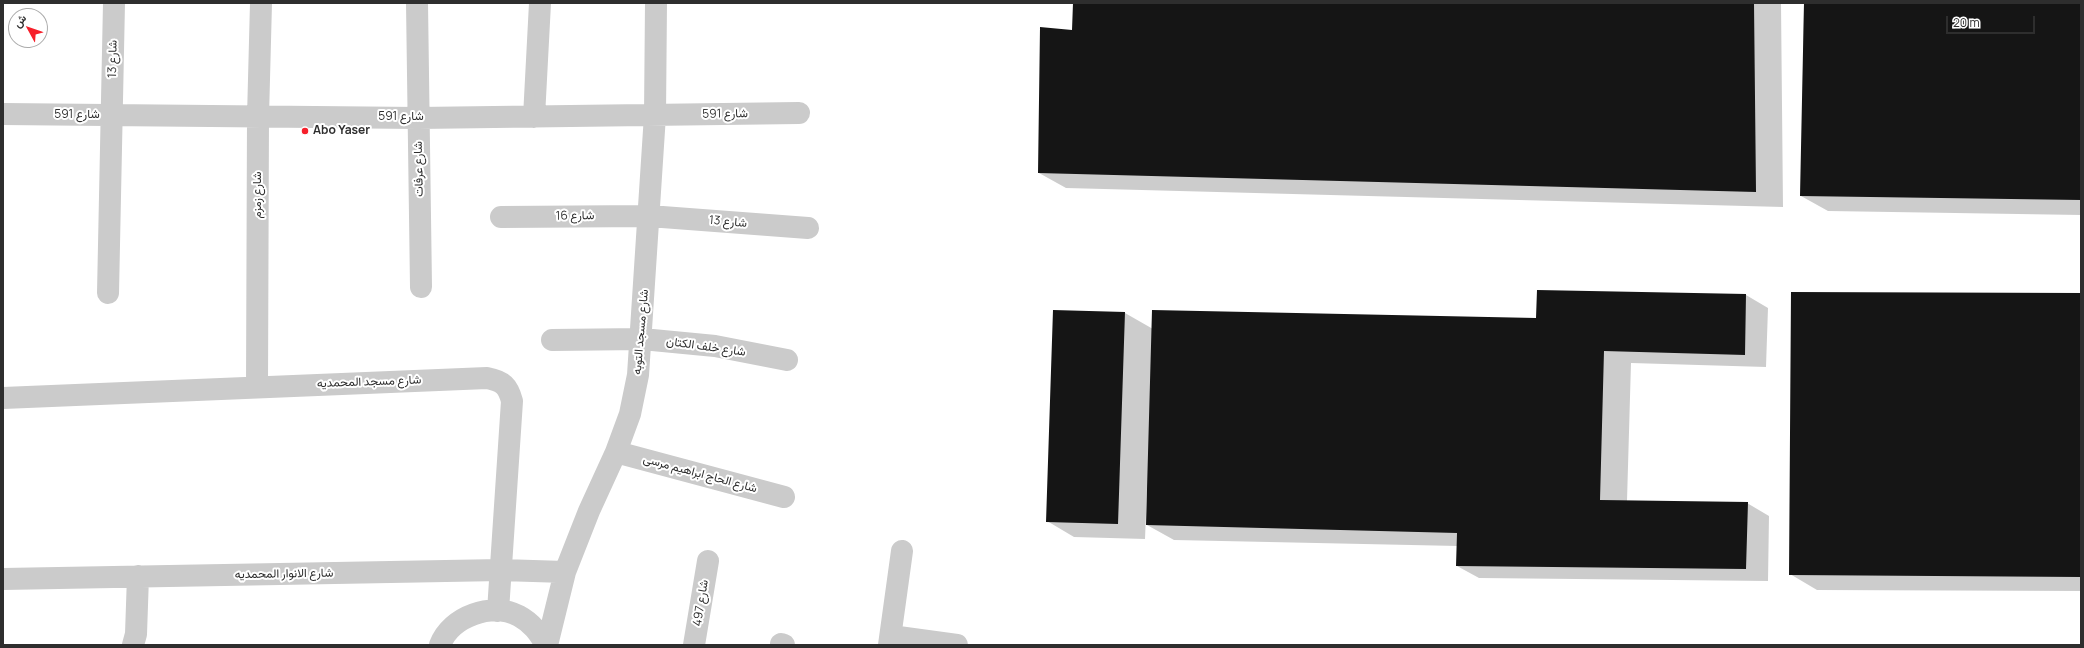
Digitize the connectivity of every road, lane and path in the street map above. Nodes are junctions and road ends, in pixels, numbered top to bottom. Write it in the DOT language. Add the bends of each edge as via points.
graph roads {
  1 [pos="114,3"];
  2 [pos="261,3"];
  3 [pos="417,3"];
  4 [pos="540,3"];
  5 [pos="656,3"];
  6 [pos="3,114"];
  7 [pos="799,114"];
  8 [pos="112,115"];
  9 [pos="655,115"];
  10 [pos="258,117"];
  11 [pos="534,117"];
  12 [pos="418,118"];
  13 [pos="649,216"];
  14 [pos="501,217"];
  15 [pos="808,228"];
  16 [pos="421,288"];
  17 [pos="108,293"];
  18 [pos="642,339"];
  19 [pos="552,340"];
  20 [pos="787,360"];
  21 [pos="258,386"];
  22 [pos="3,398"];
  23 [pos="616,452"];
  24 [pos="784,497"];
  25 [pos="902,551"];
  26 [pos="708,561"];
  27 [pos="501,570"];
  28 [pos="565,572"];
  29 [pos="138,576"];
  30 [pos="3,579"];
  31 [pos="498,611"];
  32 [pos="890,641"];
  33 [pos="133,645"];
  34 [pos="440,645"];
  35 [pos="547,645"];
  36 [pos="694,645"];
  37 [pos="957,645"];
  1 -- 8 [label="street, شارع 13"];
  2 -- 10 [label="street, شارع زمزم"];
  3 -- 12 [label="street, شارع عرفات"];
  4 -- 11 [label="street"];
  5 -- 9 [label="street, شارع مسجد التوبه"];
  6 -- 8 [label="street, شارع 591"];
  7 -- 9 [label="street, شارع 591"];
  8 -- 10 [label="street, شارع 591"];
  8 -- 17 [label="street, شارع 13"];
  9 -- 11 [label="street, شارع 591"];
  9 -- 13 [label="street, شارع مسجد التوبه"];
  10 -- 12 [label="street, شارع 591"];
  10 -- 21 [label="street, شارع زمزم"];
  11 -- 12 [label="street, شارع 591"];
  12 -- 16 [label="street, شارع عرفات"];
  13 -- 14 [label="street, شارع 16"];
  13 -- 15 [label="street, شارع 13"];
  13 -- 18 [label="street, شارع مسجد التوبه"];
  18 -- 19 [label="street, شارع خلف الكتان"];
  18 -- 20 [label="street, شارع خلف الكتان" via="715,346"];
  18 -- 23 [label="street, شارع مسجد التوبه" via="636,388 630,414"];
  21 -- 22 [label="street, شارع مسجد المحمديه"];
  21 -- 27 [label="street, شارع مسجد المحمديه" via="487,378 500,380 509,388 512,401"];
  23 -- 24 [label="street, شارع الحاج ابراهيم مرسى"];
  23 -- 28 [label="street, شارع مسجد التوبه"];
  25 -- 32 [label="street"];
  26 -- 36 [label="street, شارع 497"];
  27 -- 28 [label="street, شارع الانوار المحمديه"];
  27 -- 29 [label="street, شارع الانوار المحمديه"];
  27 -- 31 [label="street, شارع مسجد المحمديه"];
  28 -- 35 [label="street, شارع مسجد التوبه"];
  29 -- 30 [label="street, شارع الانوار المحمديه"];
  29 -- 33 [label="street" via="136,634"];
  31 -- 34 [label="street" via="484,611 460,621"];
  31 -- 35 [label="street" via="519,616 536,628"];
  32 -- 37 [label="street"];
}
